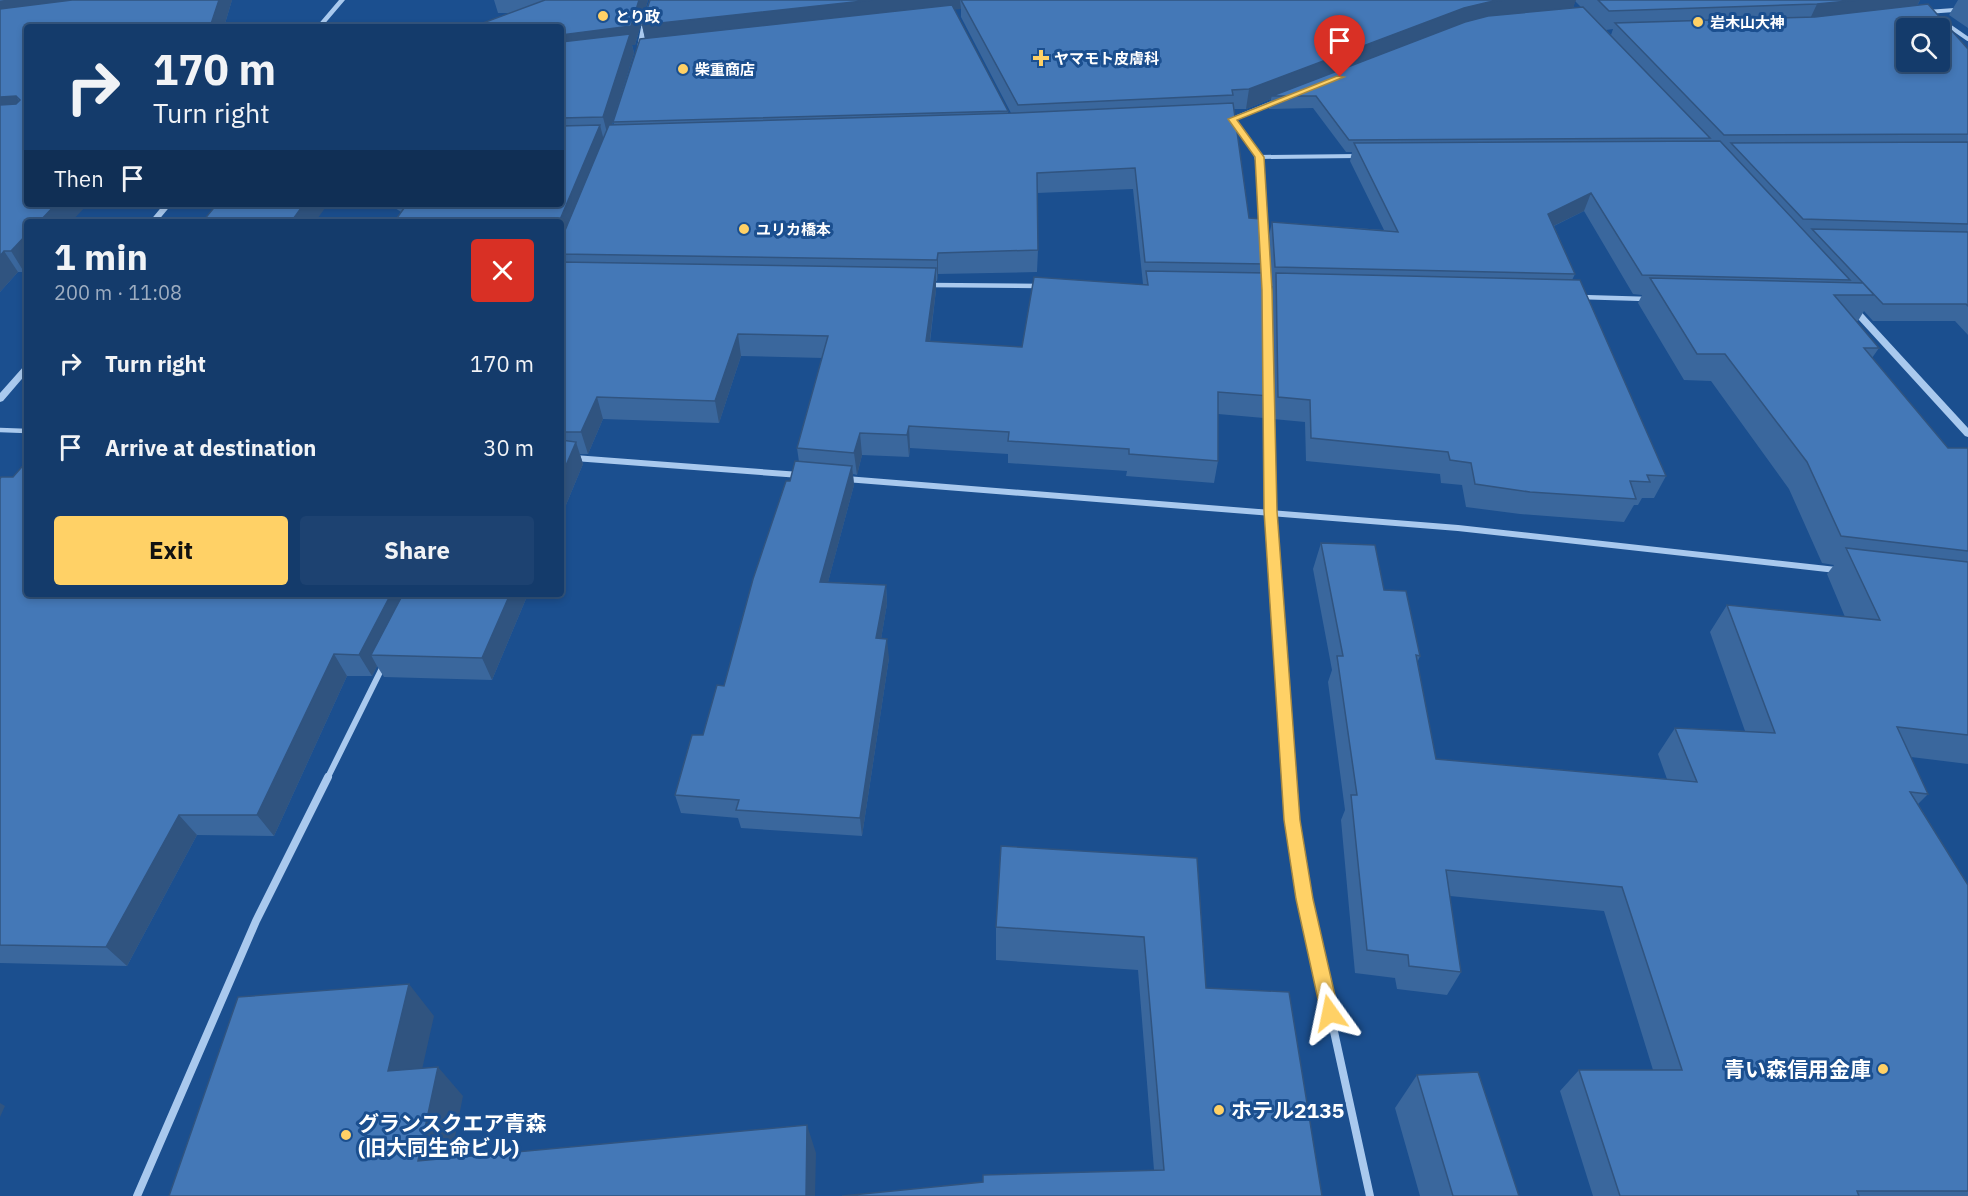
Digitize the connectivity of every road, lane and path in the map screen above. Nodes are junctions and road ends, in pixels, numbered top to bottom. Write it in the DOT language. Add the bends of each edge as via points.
graph roads {
  1 [pos="342,0"];
  2 [pos="653,0"];
  3 [pos="1968,9"];
  4 [pos="1929,12"];
  5 [pos="1918,13"];
  6 [pos="322,24"];
  7 [pos="1968,39"];
  8 [pos="652,47"];
  9 [pos="640,48"];
  10 [pos="629,49"];
  11 [pos="638,60"];
  12 [pos="1286,98"];
  13 [pos="1221,119"];
  14 [pos="1232,119"];
  15 [pos="1366,156"];
  16 [pos="1259,157"];
  17 [pos="166,207"];
  18 [pos="156,219"];
  19 [pos="1264,234"];
  20 [pos="1265,256"];
  21 [pos="920,285"];
  22 [pos="1052,287"];
  23 [pos="1255,290"];
  24 [pos="1267,290"];
  25 [pos="1279,290"];
  26 [pos="1574,297"];
  27 [pos="1656,299"];
  28 [pos="1841,300"];
  29 [pos="1268,325"];
  30 [pos="24,371"];
  31 [pos="1268,383"];
  32 [pos="0,399"];
  33 [pos="0,430"];
  34 [pos="24,431"];
  35 [pos="1968,434"];
  36 [pos="564,457"];
  37 [pos="809,476"];
  38 [pos="833,478"];
  39 [pos="1270,511"];
  40 [pos="1849,572"];
  41 [pos="389,655"];
  42 [pos="137,1196"];
  43 [pos="1370,1196"];
  1 -- 6 [label="street"];
  2 -- 9 [label="street"];
  3 -- 4 [label="street"];
  4 -- 5 [label="street"];
  4 -- 7 [label="street"];
  8 -- 9 [label="street"];
  9 -- 10 [label="street"];
  9 -- 11 [label="street"];
  12 -- 14 [label="street"];
  13 -- 14 [label="street"];
  14 -- 16 [label="street"];
  15 -- 16 [label="street"];
  16 -- 19 [label="street"];
  17 -- 18 [label="street"];
  20 -- 24 [label="street"];
  21 -- 22 [label="street"];
  23 -- 24 [label="street"];
  24 -- 25 [label="street"];
  24 -- 29 [label="street"];
  26 -- 27 [label="street"];
  28 -- 35 [label="street" via="1849,304"];
  30 -- 32 [label="street"];
  31 -- 39 [label="street"];
  33 -- 34 [label="street"];
  36 -- 37 [label="street"];
  38 -- 39 [label="street"];
  39 -- 40 [label="street" via="1647,547"];
  39 -- 43 [label="street" via="1292,820 1305,899"];
  41 -- 42 [label="street" via="256,921"];
}
